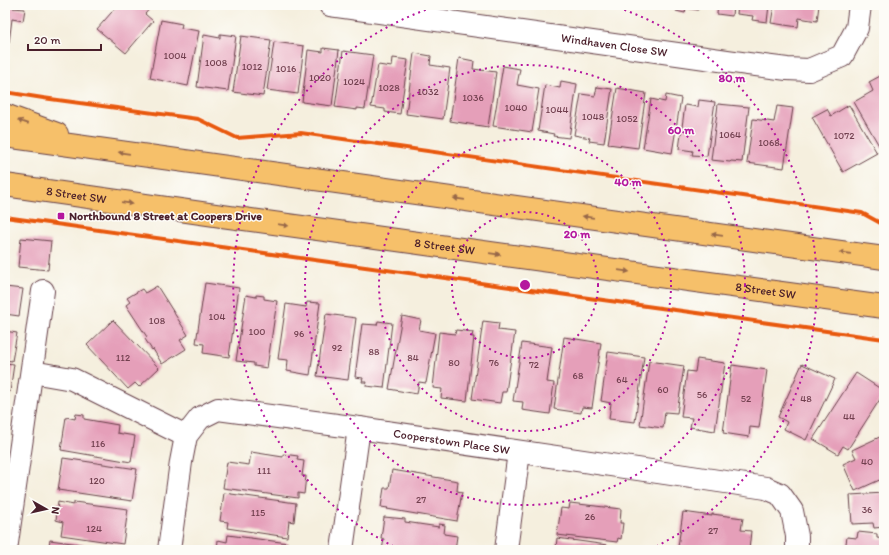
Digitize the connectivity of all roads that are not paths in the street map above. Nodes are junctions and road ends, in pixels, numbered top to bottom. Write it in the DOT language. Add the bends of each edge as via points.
graph roads {
  1 [pos="330,5"];
  2 [pos="860,5"];
  3 [pos="5,115"];
  4 [pos="5,136"];
  5 [pos="99,150"];
  6 [pos="5,185"];
  7 [pos="884,258"];
  8 [pos="44,291"];
  9 [pos="884,307"];
  10 [pos="32,372"];
  11 [pos="359,428"];
  12 [pos="186,436"];
  13 [pos="519,452"];
  14 [pos="6,550"];
  15 [pos="169,550"];
  16 [pos="342,550"];
  17 [pos="506,550"];
  18 [pos="797,550"];
  1 -- 2 [label="street, Windhaven Close SW" via="748,64 810,70 842,56 857,28"];
  5 -- 3 [label="main road, one-way"];
  4 -- 5 [label="main road"];
  7 -- 5 [label="main road, one-way"];
  6 -- 9 [label="main road, 8 Street SW, one-way"];
  8 -- 10 [label="street"];
  10 -- 12 [label="street" via="72,379"];
  10 -- 14 [label="street"];
  11 -- 12 [label="street, Cooperstown Place SW" via="218,409 200,418"];
  11 -- 13 [label="street, Cooperstown Place SW"];
  11 -- 16 [label="street"];
  12 -- 15 [label="street, Cooperstown Place SW"];
  13 -- 17 [label="street"];
  13 -- 18 [label="street, Cooperstown Place SW" via="766,488 780,494 792,511"];
}
